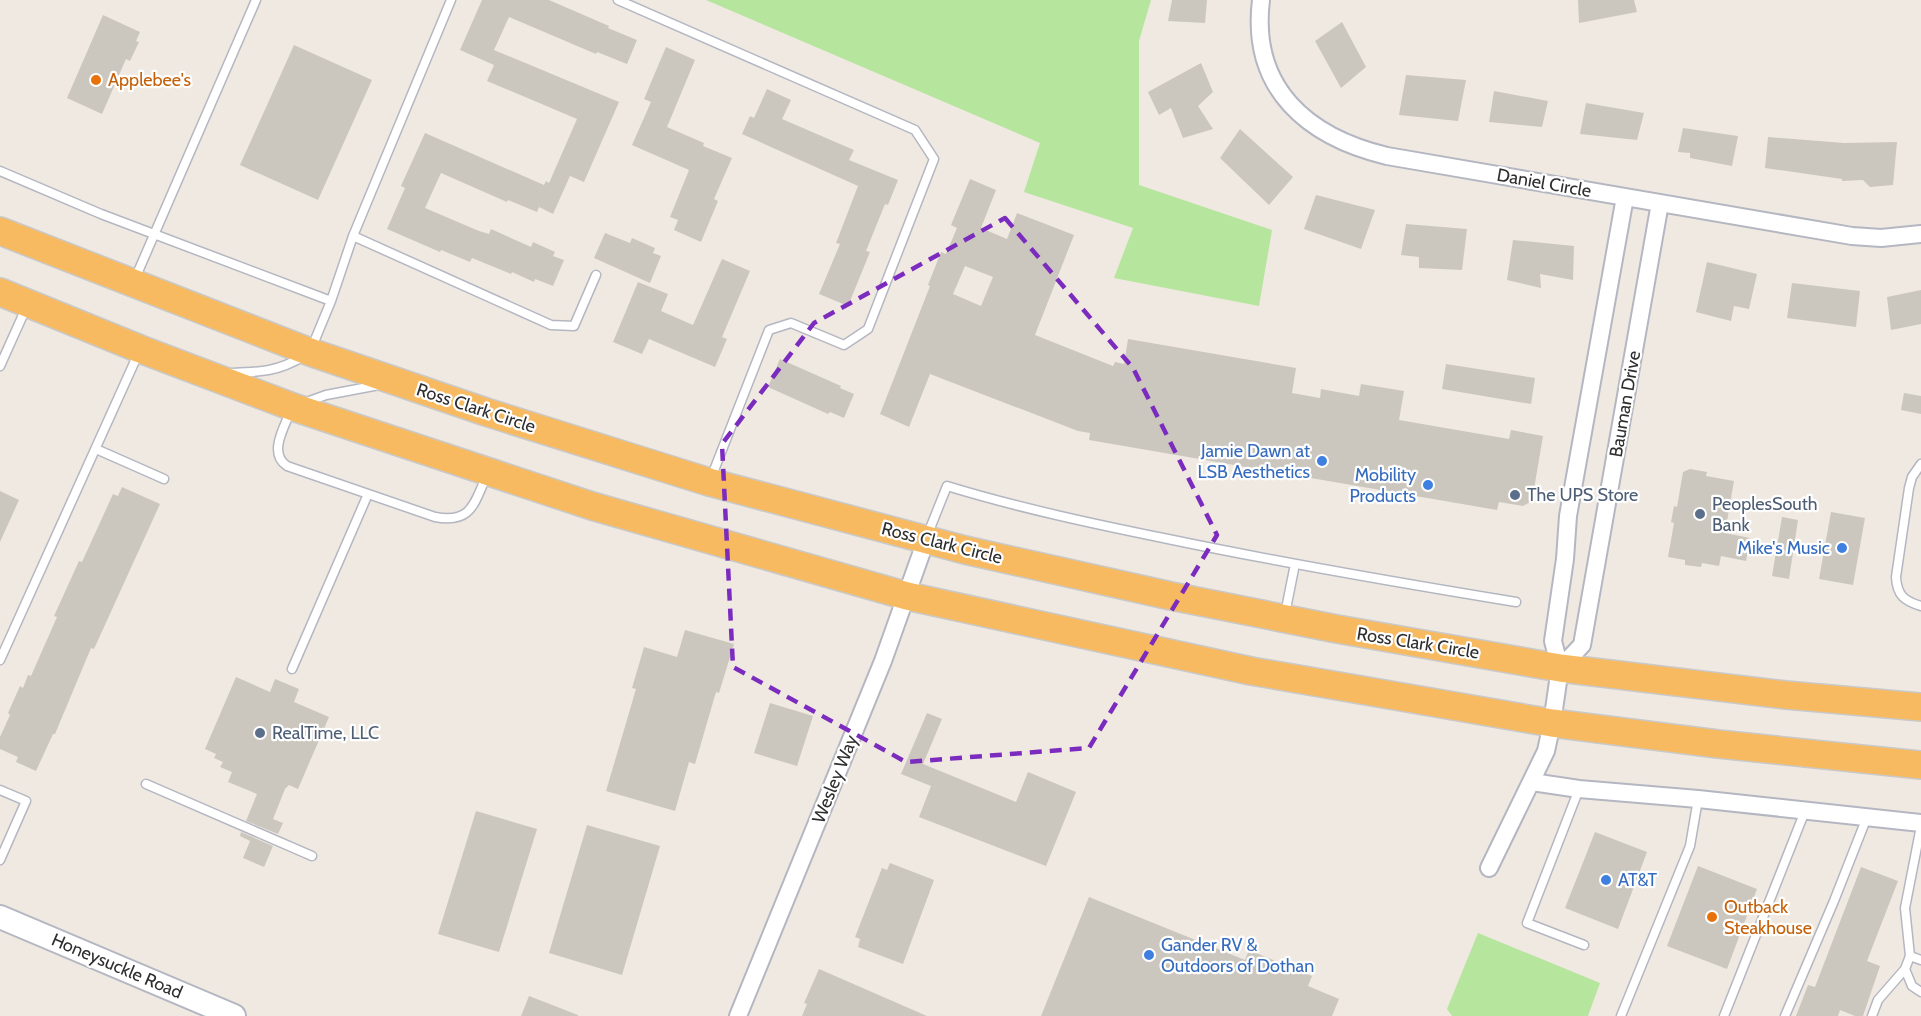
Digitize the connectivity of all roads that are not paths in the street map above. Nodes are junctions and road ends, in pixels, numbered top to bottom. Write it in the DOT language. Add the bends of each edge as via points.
graph roads {
  1 [pos="451,0"];
  2 [pos="618,0"];
  3 [pos="1261,0"];
  4 [pos="253,1"];
  5 [pos="0,171"];
  6 [pos="1625,196"];
  7 [pos="1660,202"];
  8 [pos="0,231"];
  9 [pos="1921,234"];
  10 [pos="153,235"];
  11 [pos="352,236"];
  12 [pos="596,275"];
  13 [pos="132,284"];
  14 [pos="0,292"];
  15 [pos="331,301"];
  16 [pos="28,304"];
  17 [pos="140,349"];
  18 [pos="310,352"];
  19 [pos="0,366"];
  20 [pos="206,374"];
  21 [pos="396,381"];
  22 [pos="292,407"];
  23 [pos="96,449"];
  24 [pos="1921,464"];
  25 [pos="488,472"];
  26 [pos="164,478"];
  27 [pos="709,482"];
  28 [pos="368,494"];
  29 [pos="926,540"];
  30 [pos="1295,564"];
  31 [pos="908,596"];
  32 [pos="1516,602"];
  33 [pos="1921,606"];
  34 [pos="1284,618"];
  35 [pos="0,660"];
  36 [pos="1560,668"];
  37 [pos="292,669"];
  38 [pos="1921,707"];
  39 [pos="1552,723"];
  40 [pos="1921,765"];
  41 [pos="1532,782"];
  42 [pos="146,784"];
  43 [pos="1579,789"];
  44 [pos="0,790"];
  45 [pos="1698,799"];
  46 [pos="1805,811"];
  47 [pos="1867,817"];
  48 [pos="1921,825"];
  49 [pos="312,856"];
  50 [pos="0,860"];
  51 [pos="1489,868"];
  52 [pos="0,917"];
  53 [pos="1584,945"];
  54 [pos="1910,956"];
  55 [pos="1921,960"];
  56 [pos="1905,969"];
  57 [pos="1921,992"];
  58 [pos="234,1016"];
  59 [pos="738,1016"];
  60 [pos="1621,1016"];
  61 [pos="1724,1016"];
  62 [pos="1785,1016"];
  63 [pos="1872,1016"];
  1 -- 11 [label="lane"];
  2 -- 27 [label="lane" via="915,130 934,159 868,330 844,345 791,323 770,330"];
  3 -- 6 [label="street, Daniel Circle" via="1263,51 1276,83 1306,121 1327,134 1351,146 1387,156"];
  4 -- 10 [label="lane"];
  5 -- 10 [label="lane"];
  6 -- 7 [label="street, Daniel Circle"];
  6 -- 36 [label="street, Bauman Drive" via="1568,516 1553,641"];
  7 -- 9 [label="street, Daniel Circle" via="1857,237"];
  7 -- 36 [label="street, Bauman Drive" via="1582,645"];
  8 -- 13 [label="highway, Ross Clark Circle"];
  10 -- 13 [label="lane"];
  10 -- 15 [label="lane"];
  11 -- 12 [label="lane" via="551,325 574,326"];
  11 -- 15 [label="lane"];
  13 -- 18 [label="highway, Ross Clark Circle"];
  14 -- 16 [label="highway"];
  15 -- 18 [label="lane"];
  16 -- 17 [label="highway"];
  16 -- 19 [label="lane"];
  17 -- 20 [label="highway"];
  17 -- 23 [label="lane"];
  18 -- 20 [label="lane" via="287,366 261,372"];
  18 -- 21 [label="highway, Ross Clark Circle"];
  20 -- 22 [label="highway"];
  21 -- 22 [label="lane" via="326,395"];
  21 -- 27 [label="highway, Ross Clark Circle"];
  22 -- 25 [label="highway"];
  22 -- 28 [label="lane" via="281,434 277,452 280,461"];
  23 -- 26 [label="lane"];
  23 -- 35 [label="lane"];
  24 -- 33 [label="lane" via="1909,488 1896,577 1901,597"];
  25 -- 28 [label="lane" via="461,518 435,517"];
  25 -- 31 [label="highway" via="592,506"];
  27 -- 29 [label="highway, Ross Clark Circle"];
  28 -- 37 [label="lane"];
  29 -- 30 [label="lane" via="947,486 1122,530"];
  29 -- 31 [label="street, Wesley Way"];
  29 -- 34 [label="highway, Ross Clark Circle"];
  30 -- 32 [label="lane"];
  30 -- 34 [label="lane"];
  31 -- 39 [label="highway" via="1251,671"];
  31 -- 59 [label="street, Wesley Way"];
  34 -- 36 [label="highway, Ross Clark Circle"];
  36 -- 38 [label="highway, Ross Clark Circle"];
  36 -- 39 [label="street, Bauman Drive"];
  39 -- 40 [label="highway"];
  39 -- 41 [label="street, Bauman Drive" via="1546,751"];
  41 -- 43 [label="street"];
  41 -- 51 [label="street, Bauman Drive"];
  42 -- 49 [label="lane"];
  43 -- 45 [label="street"];
  43 -- 53 [label="lane" via="1527,923"];
  44 -- 50 [label="lane" via="26,801"];
  45 -- 46 [label="street"];
  45 -- 60 [label="lane" via="1690,846"];
  46 -- 47 [label="street"];
  46 -- 61 [label="lane"];
  47 -- 48 [label="street"];
  47 -- 62 [label="lane"];
  48 -- 54 [label="lane" via="1905,908"];
  52 -- 58 [label="main road, Honeysuckle Road"];
  54 -- 55 [label="lane"];
  54 -- 56 [label="lane"];
  56 -- 57 [label="lane" via="1912,986"];
  56 -- 63 [label="lane" via="1878,1000"];
}
